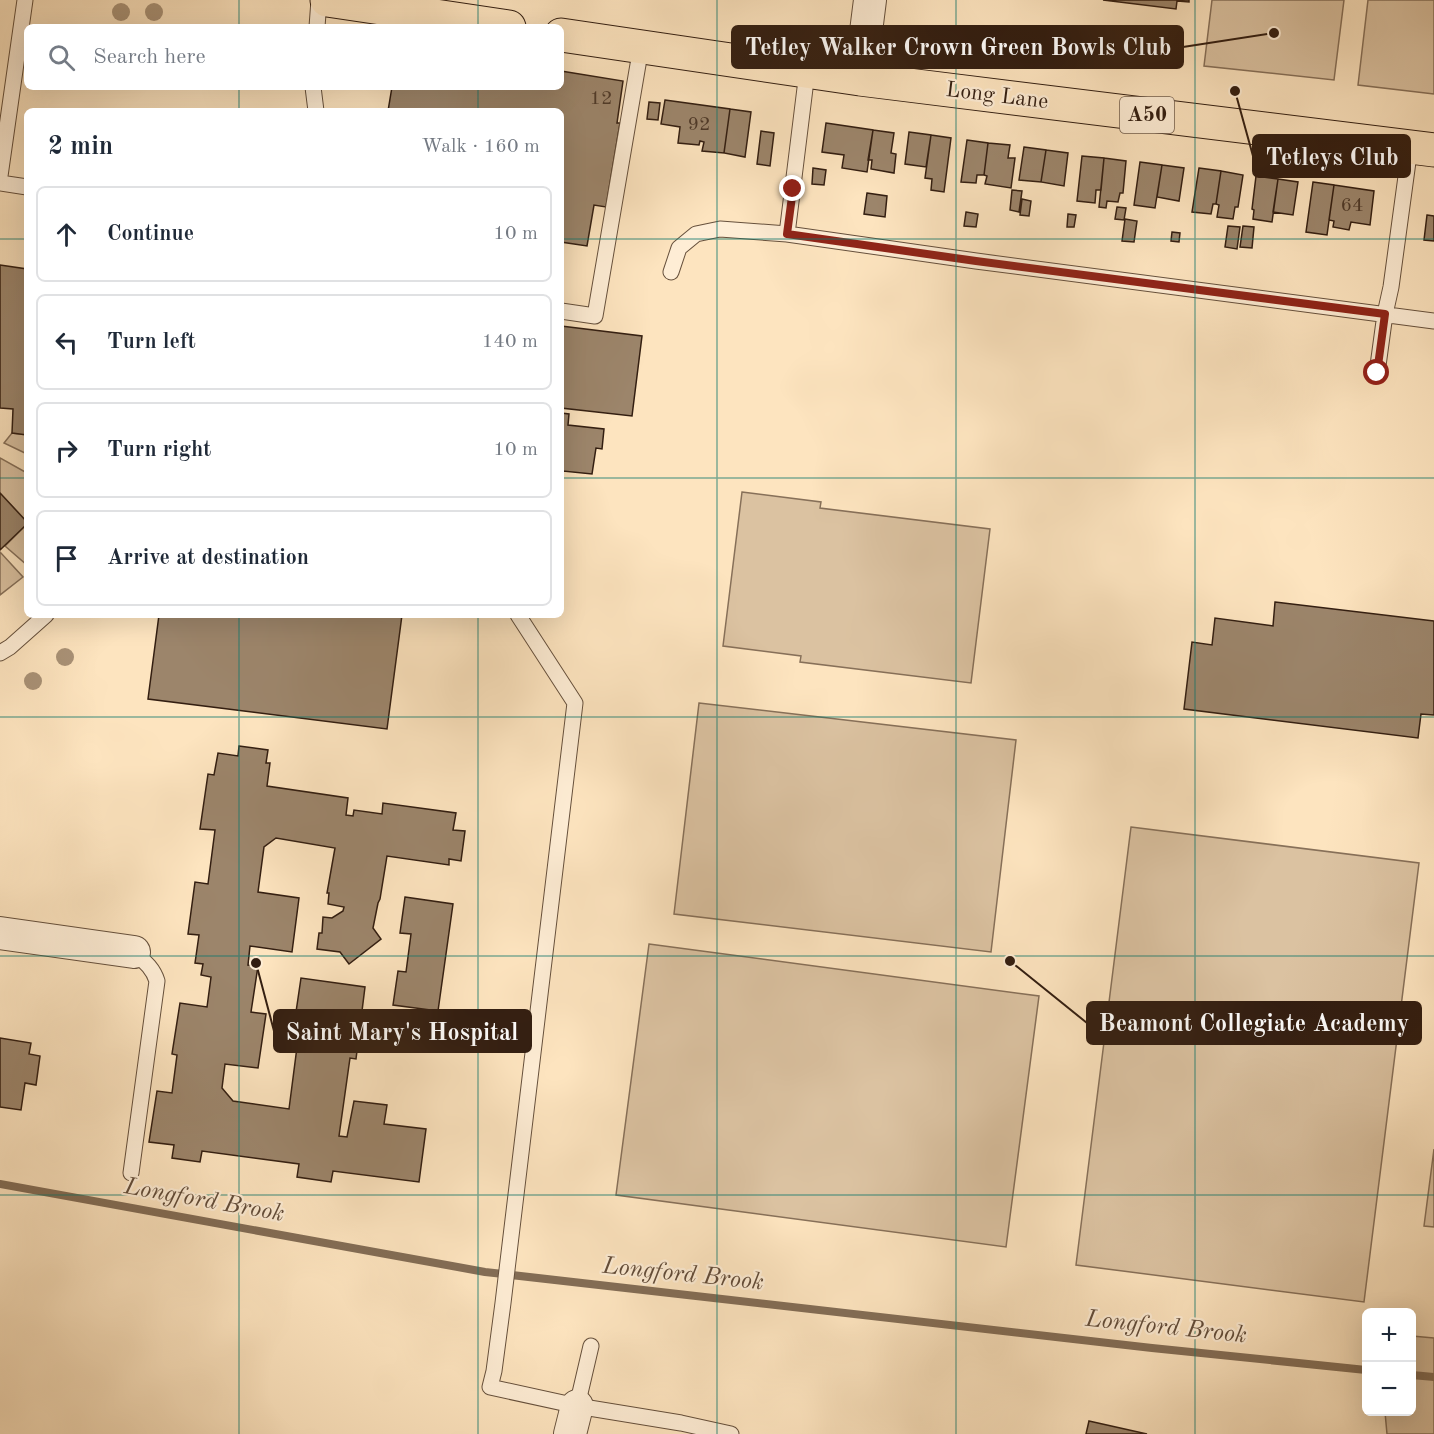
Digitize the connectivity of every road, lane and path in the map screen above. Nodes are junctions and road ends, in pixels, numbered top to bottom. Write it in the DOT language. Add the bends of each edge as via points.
graph roads {
  1 [pos="25,0"];
  2 [pos="319,0"];
  3 [pos="327,0"];
  4 [pos="870,0"];
  5 [pos="317,24"];
  6 [pos="489,24"];
  7 [pos="564,35"];
  8 [pos="641,47"];
  9 [pos="807,72"];
  10 [pos="860,79"];
  11 [pos="313,90"];
  12 [pos="316,108"];
  13 [pos="1422,149"];
  14 [pos="0,176"];
  15 [pos="0,183"];
  16 [pos="24,187"];
  17 [pos="787,234"];
  18 [pos="671,272"];
  19 [pos="564,311"];
  20 [pos="1385,314"];
  21 [pos="1434,321"];
  22 [pos="1377,373"];
  23 [pos="43,618"];
  24 [pos="520,618"];
  25 [pos="0,653"];
  26 [pos="0,933"];
  27 [pos="134,952"];
  28 [pos="131,1173"];
  29 [pos="591,1346"];
  30 [pos="574,1420"];
  31 [pos="731,1434"];
  1 -- 14 [label="lane"];
  2 -- 5 [label="lane"];
  3 -- 6 [label="main road"];
  4 -- 10 [label="street"];
  7 -- 8 [label="main road, Long Lane / A50"];
  8 -- 9 [label="main road, Long Lane / A50"];
  8 -- 19 [label="lane" via="596,316"];
  9 -- 10 [label="main road, Long Lane / A50"];
  9 -- 17 [label="lane"];
  10 -- 13 [label="main road, Long Lane / A50"];
  11 -- 12 [label="lane"];
  13 -- 20 [label="lane"];
  15 -- 16 [label="lane"];
  17 -- 18 [label="lane" via="720,229 696,234 679,248"];
  17 -- 20 [label="lane"];
  20 -- 21 [label="lane"];
  20 -- 22 [label="lane"];
  23 -- 25 [label="lane"];
  24 -- 30 [label="lane" via="575,703 490,1388"];
  26 -- 27 [label="street"];
  27 -- 28 [label="lane" via="150,967 157,981"];
  29 -- 30 [label="lane"];
  30 -- 31 [label="lane" via="681,1423"];
}
